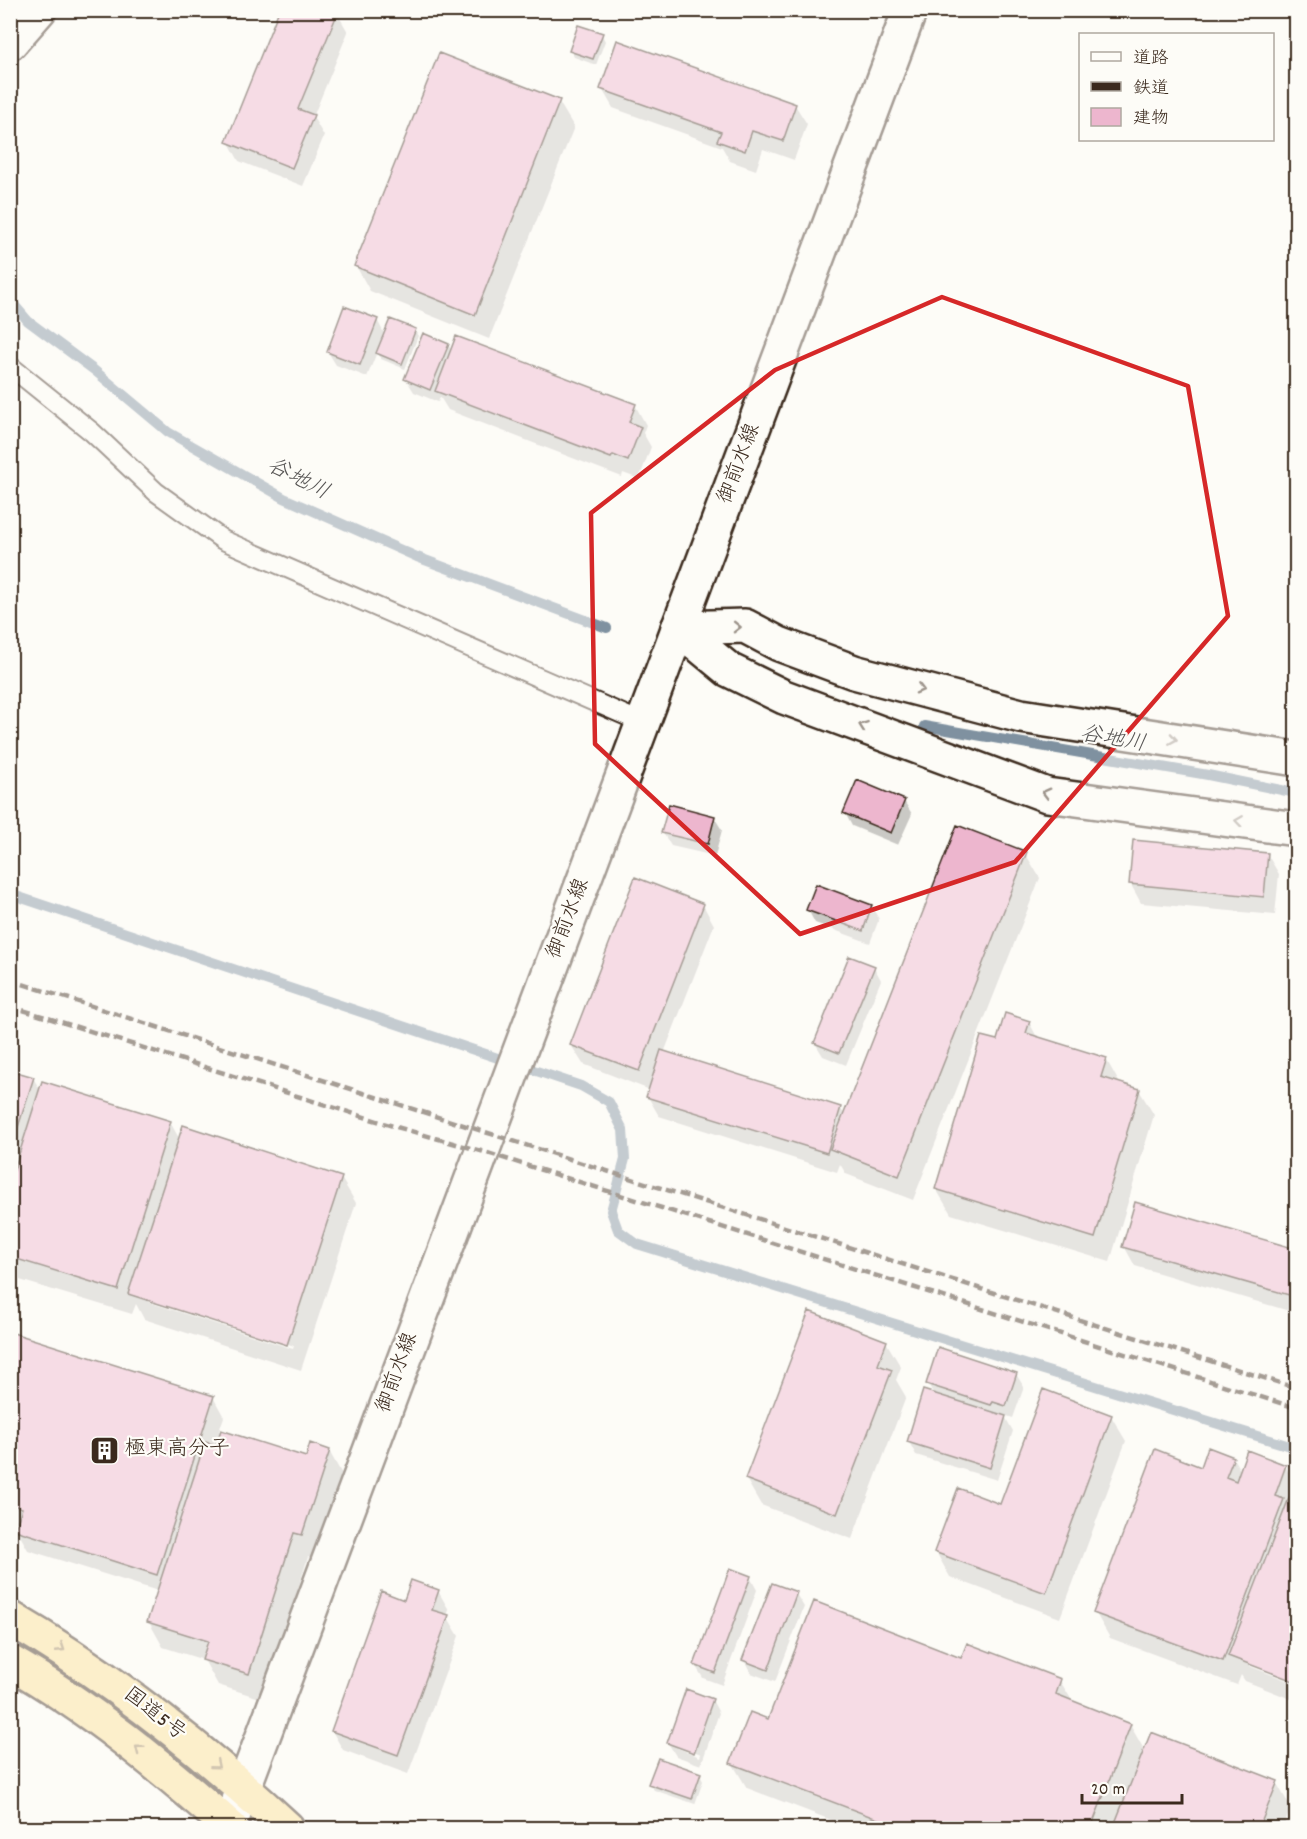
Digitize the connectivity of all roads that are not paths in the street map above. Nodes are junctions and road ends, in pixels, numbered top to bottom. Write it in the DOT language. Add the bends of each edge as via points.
graph roads {
  1 [pos="39,10"];
  2 [pos="910,10"];
  3 [pos="10,43"];
  4 [pos="10,366"];
  5 [pos="678,628"];
  6 [pos="643,723"];
  7 [pos="1296,759"];
  8 [pos="1296,829"];
  9 [pos="10,1618"];
  10 [pos="10,1662"];
  11 [pos="243,1789"];
  12 [pos="230,1828"];
  13 [pos="286,1828"];
  1 -- 3 [label="street"];
  2 -- 5 [label="street, 御前水線"];
  4 -- 6 [label="lane" via="92,432 156,492 223,540"];
  5 -- 6 [label="street, 御前水線"];
  5 -- 7 [label="street, one-way" via="746,626 779,644 854,672 1021,716"];
  8 -- 5 [label="street, one-way" via="1047,795 784,697 729,670"];
  6 -- 11 [label="street, 御前水線"];
  9 -- 11 [label="highway, 国道5号, one-way" via="123,1690"];
  12 -- 10 [label="highway, 国道5号, one-way" via="118,1734 61,1692"];
  11 -- 12 [label="street, 御前水線"];
  11 -- 13 [label="highway, 国道5号"];
}
